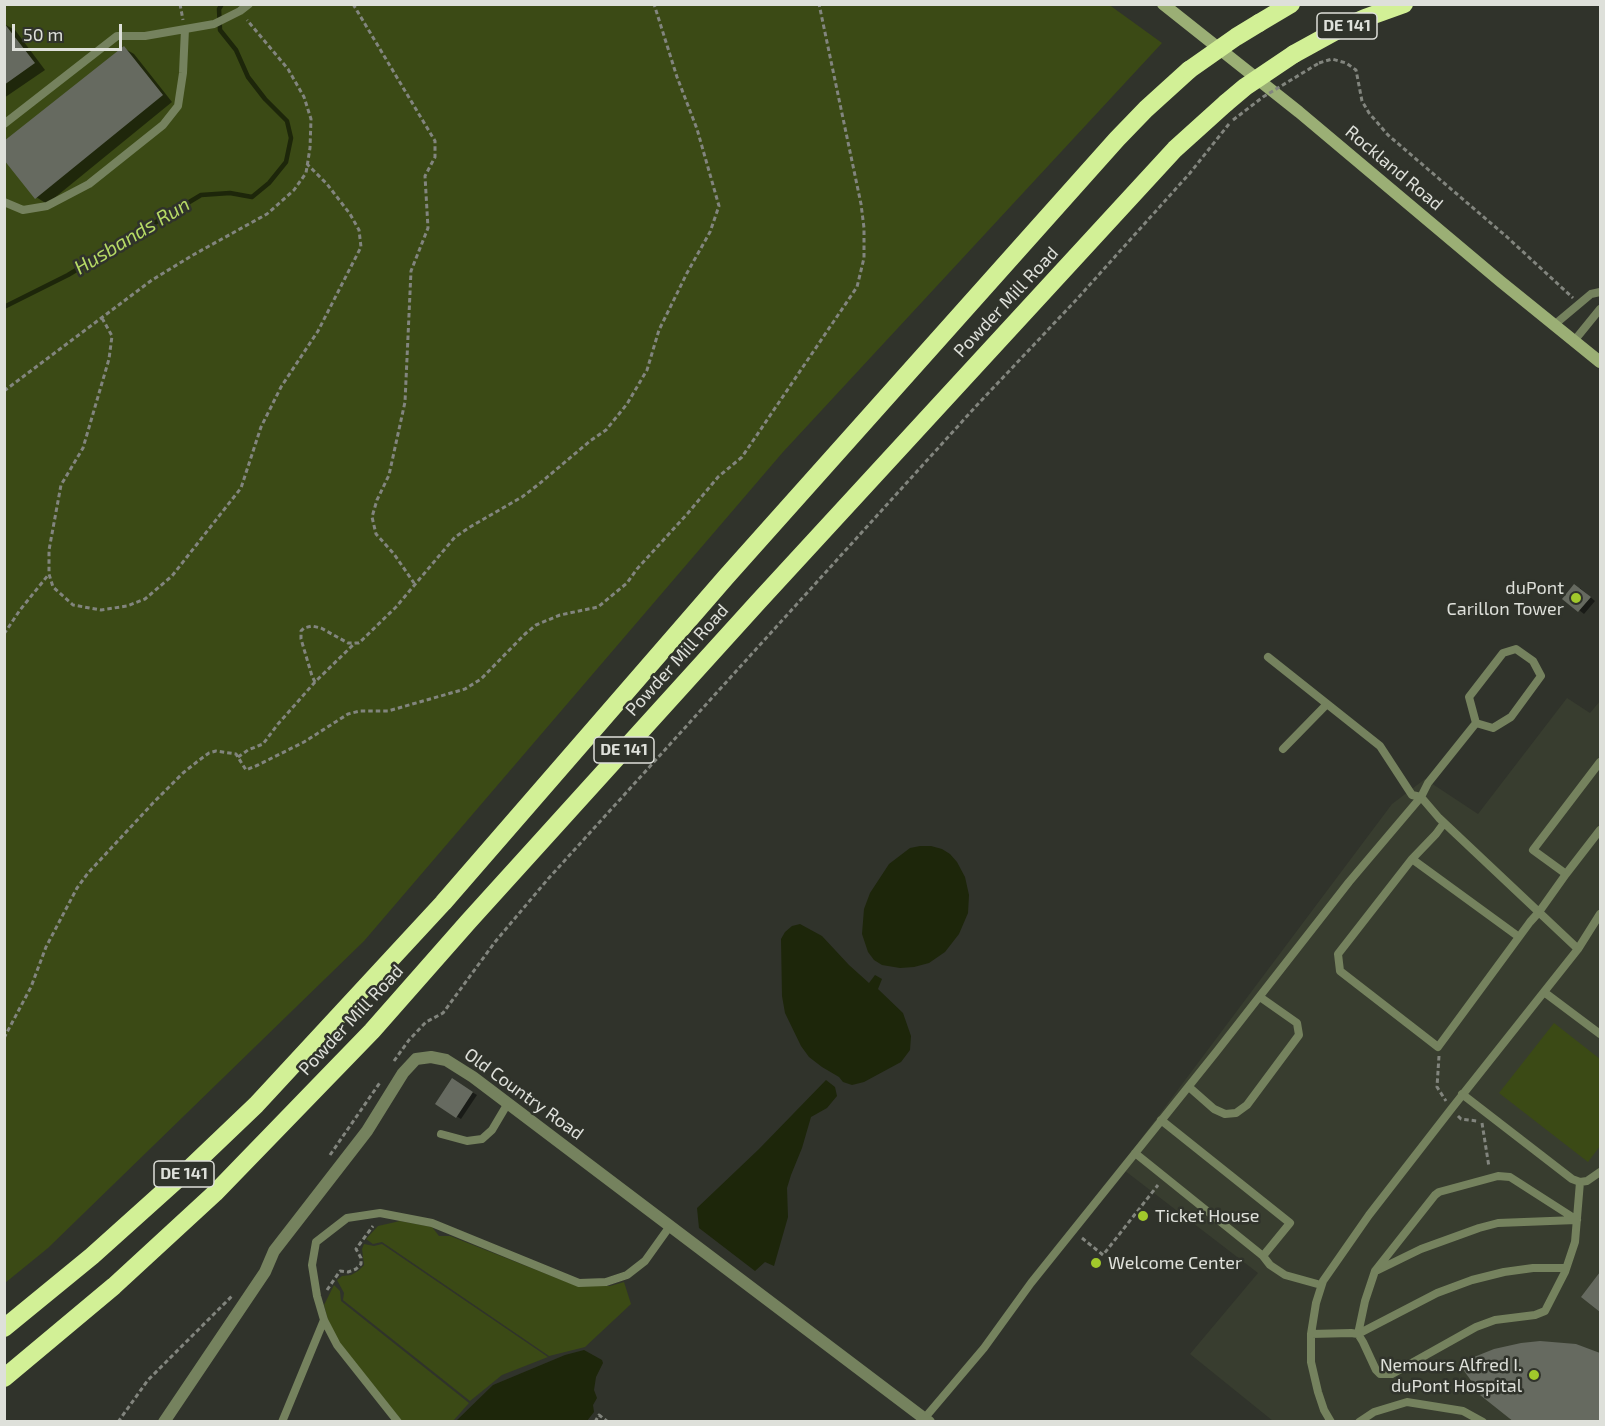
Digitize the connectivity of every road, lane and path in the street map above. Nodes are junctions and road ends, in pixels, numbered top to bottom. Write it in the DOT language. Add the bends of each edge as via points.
graph roads {
  1 [pos="249,4"];
  2 [pos="353,4"];
  3 [pos="654,4"];
  4 [pos="819,4"];
  5 [pos="1163,4"];
  6 [pos="1291,4"];
  7 [pos="1404,4"];
  8 [pos="240,11"];
  9 [pos="185,29"];
  10 [pos="1229,111"];
  11 [pos="4,124"];
  12 [pos="307,164"];
  13 [pos="4,202"];
  14 [pos="1600,292"];
  15 [pos="1580,304"];
  16 [pos="1600,309"];
  17 [pos="102,318"];
  18 [pos="1554,325"];
  19 [pos="1574,341"];
  20 [pos="1600,362"];
  21 [pos="4,391"];
  22 [pos="49,574"];
  23 [pos="414,584"];
  24 [pos="4,634"];
  25 [pos="355,643"];
  26 [pos="1268,657"];
  27 [pos="315,682"];
  28 [pos="1327,704"];
  29 [pos="1476,723"];
  30 [pos="1283,749"];
  31 [pos="238,757"];
  32 [pos="1600,762"];
  33 [pos="1421,798"];
  34 [pos="1444,823"];
  35 [pos="1600,830"];
  36 [pos="1412,859"];
  37 [pos="1566,874"];
  38 [pos="1539,912"];
  39 [pos="1600,914"];
  40 [pos="1519,937"];
  41 [pos="1578,949"];
  42 [pos="1544,992"];
  43 [pos="1260,997"];
  44 [pos="1600,1034"];
  45 [pos="4,1038"];
  46 [pos="1438,1047"];
  47 [pos="389,1070"];
  48 [pos="382,1079"];
  49 [pos="1189,1087"];
  50 [pos="1462,1094"];
  51 [pos="1447,1102"];
  52 [pos="508,1103"];
  53 [pos="1458,1116"];
  54 [pos="1161,1120"];
  55 [pos="441,1134"];
  56 [pos="1135,1153"];
  57 [pos="328,1158"];
  58 [pos="1490,1172"];
  59 [pos="1600,1172"];
  60 [pos="1164,1177"];
  61 [pos="1580,1182"];
  62 [pos="388,1215"];
  63 [pos="1577,1220"];
  64 [pos="670,1226"];
  65 [pos="1073,1230"];
  66 [pos="1263,1256"];
  67 [pos="1566,1268"];
  68 [pos="1375,1271"];
  69 [pos="1322,1285"];
  70 [pos="233,1295"];
  71 [pos="320,1305"];
  72 [pos="324,1320"];
  73 [pos="4,1328"];
  74 [pos="1311,1334"];
  75 [pos="1358,1334"];
  76 [pos="4,1378"];
  77 [pos="925,1420"];
  78 [pos="118,1422"];
  79 [pos="164,1422"];
  80 [pos="282,1422"];
  81 [pos="398,1422"];
  82 [pos="595,1422"];
  83 [pos="608,1422"];
  84 [pos="1331,1422"];
  85 [pos="1359,1422"];
  86 [pos="1484,1422"];
  1 -- 8 [label="lane"];
  2 -- 23 [label="path" via="435,141 435,157 424,177 428,228 411,271 405,402 389,476 372,517 376,534"];
  3 -- 23 [label="path" via="715,188 719,206 710,232 659,330 647,370 606,430 522,497 455,537"];
  4 -- 31 [label="path" via="861,204 864,258 857,287 742,457 718,477 627,583 598,607 536,625 481,679 465,689 388,711 348,714 304,742 246,770"];
  5 -- 18 [label="street, Rockland Road"];
  6 -- 73 [label="highway, Powder Mill Road / DE 141, bridge" via="1189,70 1146,109 726,577 443,903 256,1105 92,1256"];
  7 -- 10 [label="highway, Powder Mill Road / DE 141, bridge" via="1334,32 1294,54 1253,81"];
  8 -- 9 [label="lane" via="214,24"];
  8 -- 12 [label="path" via="288,69 304,98 311,119"];
  9 -- 11 [label="lane" via="117,36"];
  9 -- 13 [label="lane" via="178,106 163,125 89,184 47,206 23,210"];
  10 -- 15 [label="path, bridge" via="1263,97 1319,63 1332,59 1346,63 1356,70 1362,101 1388,135"];
  10 -- 47 [label="path" via="1190,173 548,879 443,1012 426,1022 409,1040"];
  10 -- 76 [label="highway, Powder Mill Road / DE 141" via="1175,149 742,620 372,1031 215,1192 114,1286"];
  12 -- 17 [label="path" via="306,173 294,190 267,214 152,280"];
  12 -- 22 [label="path" via="350,214 359,230 361,247 318,331 281,387 261,427 241,488 172,576 145,599 101,610 73,605 53,587"];
  14 -- 15 [label="lane"];
  15 -- 18 [label="lane"];
  16 -- 19 [label="lane"];
  17 -- 21 [label="path"];
  17 -- 22 [label="path" via="111,336 110,359 83,448 61,485 49,550"];
  18 -- 19 [label="street, Rockland Road"];
  19 -- 20 [label="street, Rockland Road"];
  22 -- 24 [label="path"];
  23 -- 25 [label="path" via="396,607"];
  25 -- 27 [label="path"];
  25 -- 27 [label="path" via="321,628 304,628 302,639"];
  26 -- 28 [label="lane"];
  27 -- 31 [label="path" via="263,744"];
  28 -- 30 [label="lane"];
  28 -- 33 [label="lane" via="1380,746 1412,795"];
  29 -- 29 [label="lane" via="1493,728 1511,717 1541,676 1533,661 1516,649 1503,653 1469,697"];
  29 -- 33 [label="lane" via="1428,783"];
  31 -- 45 [label="path" via="216,751 198,761 88,873 46,947 31,987"];
  32 -- 37 [label="lane" via="1533,850"];
  33 -- 34 [label="lane"];
  33 -- 43 [label="lane" via="1349,882"];
  34 -- 36 [label="lane"];
  34 -- 38 [label="lane"];
  35 -- 37 [label="lane"];
  36 -- 40 [label="lane"];
  36 -- 46 [label="lane" via="1338,954 1340,971"];
  37 -- 38 [label="lane"];
  38 -- 40 [label="lane"];
  38 -- 41 [label="lane"];
  39 -- 41 [label="lane"];
  40 -- 46 [label="lane"];
  41 -- 42 [label="lane"];
  42 -- 44 [label="lane"];
  42 -- 50 [label="lane"];
  43 -- 49 [label="lane"];
  43 -- 49 [label="lane" via="1297,1023 1299,1035 1247,1106 1225,1114"];
  46 -- 51 [label="path" via="1437,1087"];
  48 -- 57 [label="path"];
  49 -- 54 [label="lane"];
  50 -- 61 [label="lane"];
  50 -- 69 [label="lane" via="1369,1215"];
  52 -- 55 [label="lane" via="482,1139 467,1142"];
  52 -- 64 [label="street, Old Country Road"];
  52 -- 79 [label="street, Old Country Road" via="446,1060 416,1059 367,1131 274,1251 265,1272"];
  53 -- 58 [label="path" via="1482,1121"];
  54 -- 56 [label="lane"];
  54 -- 66 [label="lane" via="1290,1223"];
  56 -- 60 [label="lane"];
  56 -- 65 [label="lane"];
  59 -- 61 [label="lane"];
  60 -- 65 [label="path" via="1103,1255"];
  60 -- 66 [label="lane"];
  61 -- 63 [label="lane"];
  62 -- 64 [label="lane" via="432,1223 579,1283 606,1282 627,1275 645,1261"];
  62 -- 71 [label="path" via="375,1223 356,1249 361,1264 348,1272 340,1271"];
  62 -- 71 [label="lane" via="347,1218 316,1242 312,1264"];
  63 -- 67 [label="lane"];
  63 -- 68 [label="lane" via="1498,1223 1421,1249"];
  63 -- 68 [label="lane" via="1510,1177 1498,1176 1435,1195"];
  64 -- 77 [label="street, Old Country Road"];
  65 -- 77 [label="lane"];
  66 -- 69 [label="lane" via="1285,1275"];
  67 -- 75 [label="lane" via="1533,1268 1472,1280 1437,1293"];
  67 -- 75 [label="lane" via="1545,1311 1476,1327 1392,1374 1376,1370"];
  68 -- 75 [label="lane"];
  69 -- 74 [label="lane"];
  70 -- 78 [label="path" via="148,1380"];
  71 -- 72 [label="lane"];
  72 -- 80 [label="lane"];
  72 -- 81 [label="lane" via="337,1345"];
  74 -- 75 [label="lane"];
  74 -- 84 [label="lane" via="1311,1362"];
  82 -- 83 [label="path" via="599,1415"];
  85 -- 86 [label="lane" via="1374,1412 1407,1402 1463,1412"];
}
